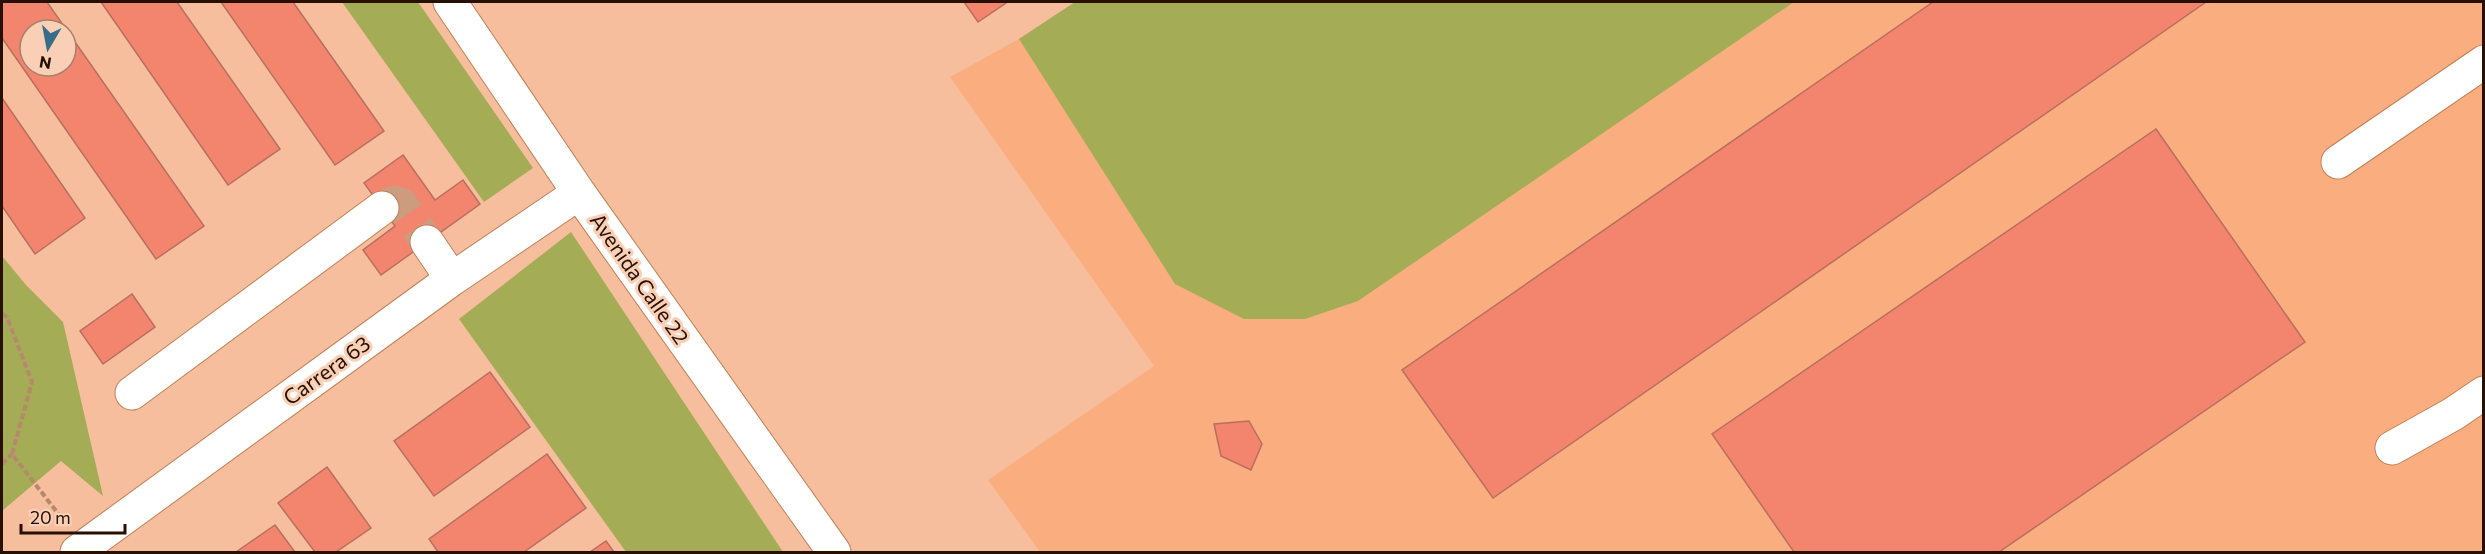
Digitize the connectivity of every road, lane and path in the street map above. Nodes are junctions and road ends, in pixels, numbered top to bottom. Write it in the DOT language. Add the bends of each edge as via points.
graph roads {
  1 [pos="450,2"];
  2 [pos="2484,62"];
  3 [pos="2338,162"];
  4 [pos="579,193"];
  5 [pos="382,208"];
  6 [pos="427,242"];
  7 [pos="452,279"];
  8 [pos="2,314"];
  9 [pos="132,393"];
  10 [pos="2484,393"];
  11 [pos="2392,448"];
  12 [pos="12,454"];
  13 [pos="2,464"];
  14 [pos="80,550"];
  15 [pos="834,552"];
  1 -- 4 [label="street, Avenida Calle 22"];
  2 -- 3 [label="street"];
  4 -- 7 [label="street, Carrera 63"];
  4 -- 15 [label="street, Avenida Calle 22"];
  5 -- 9 [label="street"];
  6 -- 7 [label="street"];
  7 -- 14 [label="street, Carrera 63"];
  8 -- 12 [label="path" via="7,317 32,382"];
  10 -- 11 [label="street"];
  12 -- 13 [label="path"];
  12 -- 14 [label="path"];
}
